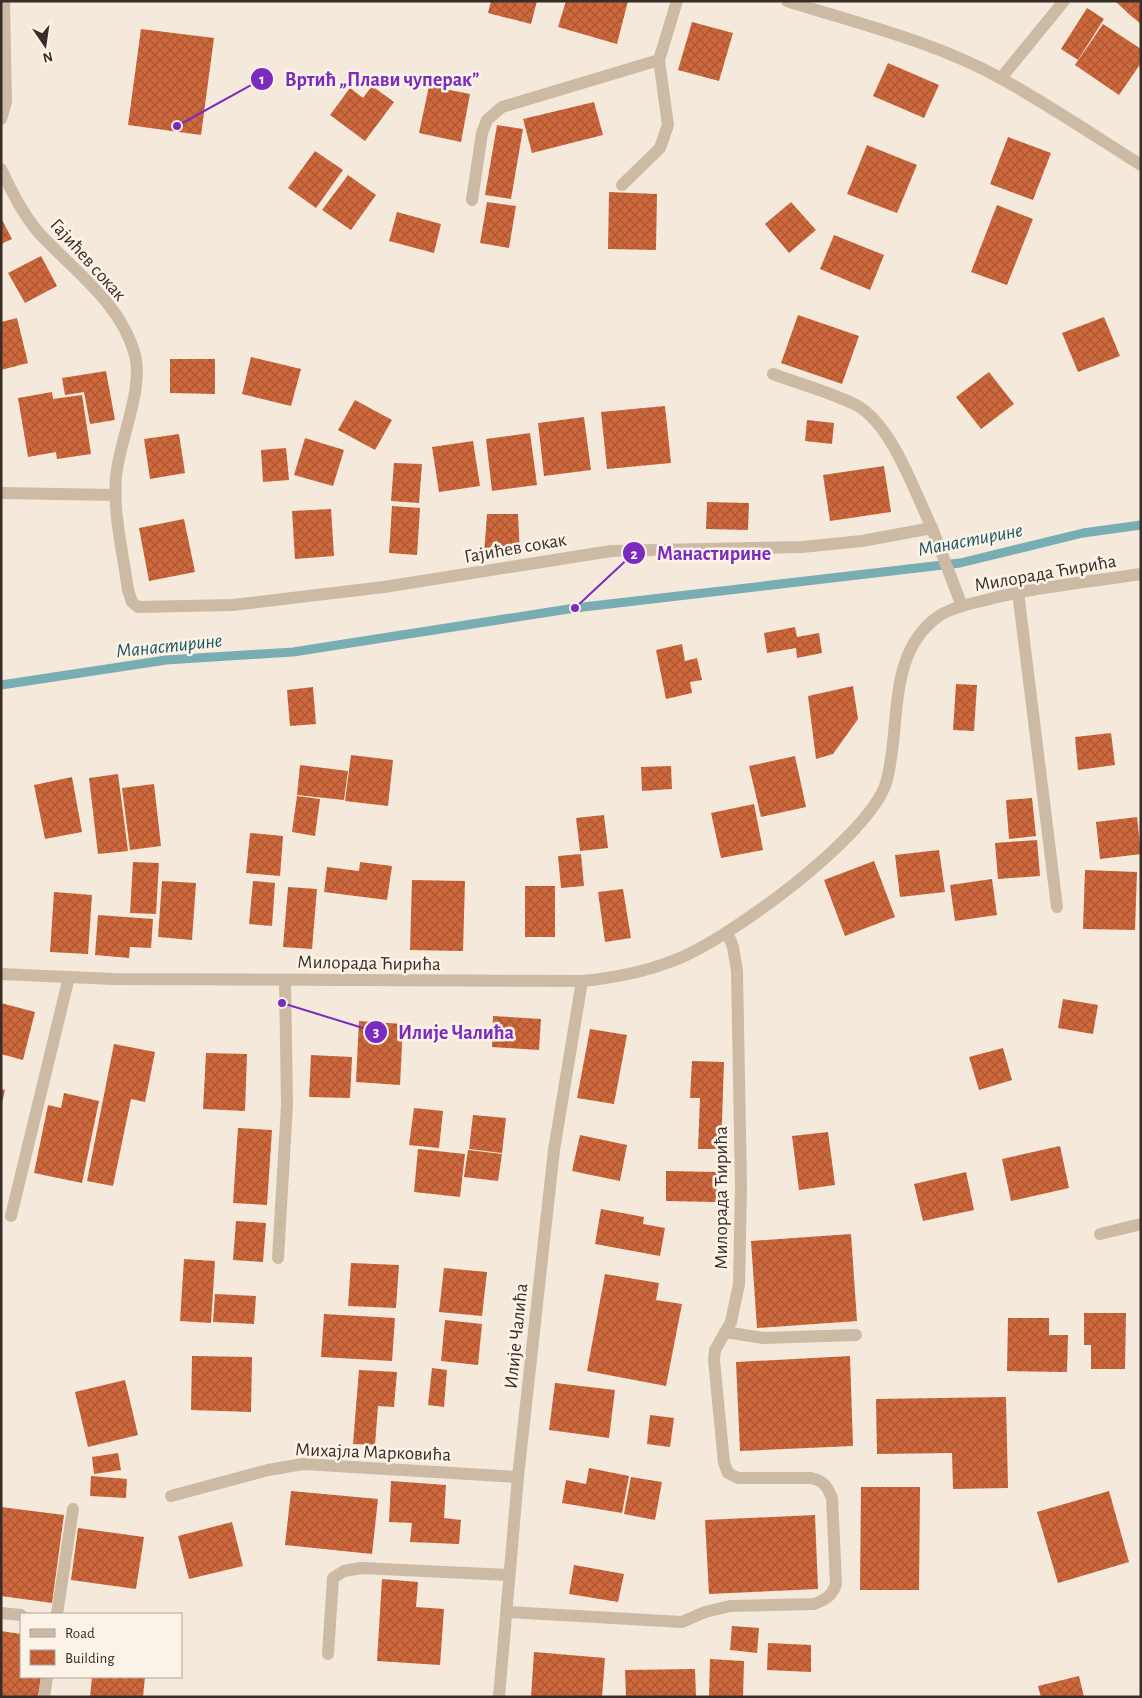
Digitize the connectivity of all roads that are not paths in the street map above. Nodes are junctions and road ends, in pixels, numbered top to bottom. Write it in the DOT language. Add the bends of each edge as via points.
graph roads {
  1 [pos="4,1"];
  2 [pos="678,1"];
  3 [pos="787,1"];
  4 [pos="1064,1"];
  5 [pos="659,60"];
  6 [pos="1001,78"];
  7 [pos="1,119"];
  8 [pos="1141,165"];
  9 [pos="1,169"];
  10 [pos="622,185"];
  11 [pos="472,200"];
  12 [pos="773,374"];
  13 [pos="1,493"];
  14 [pos="115,495"];
  15 [pos="932,528"];
  16 [pos="1141,574"];
  17 [pos="1018,592"];
  18 [pos="962,606"];
  19 [pos="1057,907"];
  20 [pos="727,932"];
  21 [pos="1,974"];
  22 [pos="68,977"];
  23 [pos="285,980"];
  24 [pos="582,981"];
  25 [pos="11,1216"];
  26 [pos="1141,1224"];
  27 [pos="1100,1234"];
  28 [pos="278,1258"];
  29 [pos="725,1332"];
  30 [pos="856,1335"];
  31 [pos="518,1477"];
  32 [pos="171,1496"];
  33 [pos="73,1509"];
  34 [pos="509,1576"];
  35 [pos="506,1612"];
  36 [pos="1,1613"];
  37 [pos="57,1613"];
  38 [pos="20,1616"];
  39 [pos="328,1654"];
  40 [pos="47,1678"];
  41 [pos="44,1697"];
  42 [pos="499,1697"];
  1 -- 7 [label="street" via="6,102"];
  2 -- 5 [label="street"];
  3 -- 6 [label="street" via="910,40"];
  4 -- 6 [label="street"];
  5 -- 10 [label="street" via="668,125 660,148"];
  5 -- 11 [label="street" via="502,107 487,120 482,133"];
  6 -- 8 [label="street"];
  9 -- 14 [label="street, Гајићев сокак" via="26,217 95,288 126,333 135,355 138,374 118,463"];
  12 -- 15 [label="street" via="857,406 872,418 896,453"];
  13 -- 14 [label="street"];
  14 -- 15 [label="street, Гајићев сокак" via="128,590 132,602 147,608 233,604 384,587 610,551 802,547 862,541"];
  15 -- 18 [label="street"];
  16 -- 17 [label="street, Милорада Ћирића"];
  17 -- 18 [label="street, Милорада Ћирића"];
  17 -- 19 [label="street"];
  18 -- 20 [label="street, Милорада Ћирића" via="939,616 922,632 907,657 886,782 878,800 848,837 816,866"];
  20 -- 24 [label="street, Милорада Ћирића" via="675,960 610,979"];
  20 -- 29 [label="street, Милорада Ћирића" via="738,971 741,1186 739,1284 731,1322"];
  21 -- 22 [label="street, Милорада Ћирића"];
  22 -- 23 [label="street, Милорада Ћирића"];
  22 -- 25 [label="street"];
  23 -- 24 [label="street, Милорада Ћирића"];
  23 -- 28 [label="street" via="287,1104"];
  24 -- 31 [label="street, Илије Чалића" via="554,1150"];
  26 -- 27 [label="street"];
  29 -- 30 [label="street" via="763,1338"];
  29 -- 35 [label="street, Милорада Ћирића" via="715,1350 714,1360 724,1463 728,1473 738,1478 811,1478 827,1486 832,1498 836,1574 833,1592 814,1604 730,1606 682,1622"];
  31 -- 32 [label="street, Михајла Марковића" via="303,1464"];
  31 -- 34 [label="street, Илије Чалића"];
  33 -- 37 [label="street"];
  34 -- 35 [label="street, Илије Чалића"];
  34 -- 39 [label="street" via="361,1568 344,1571 333,1578"];
  35 -- 42 [label="street, Илије Чалића"];
  36 -- 38 [label="street"];
  40 -- 41 [label="street"];
}
